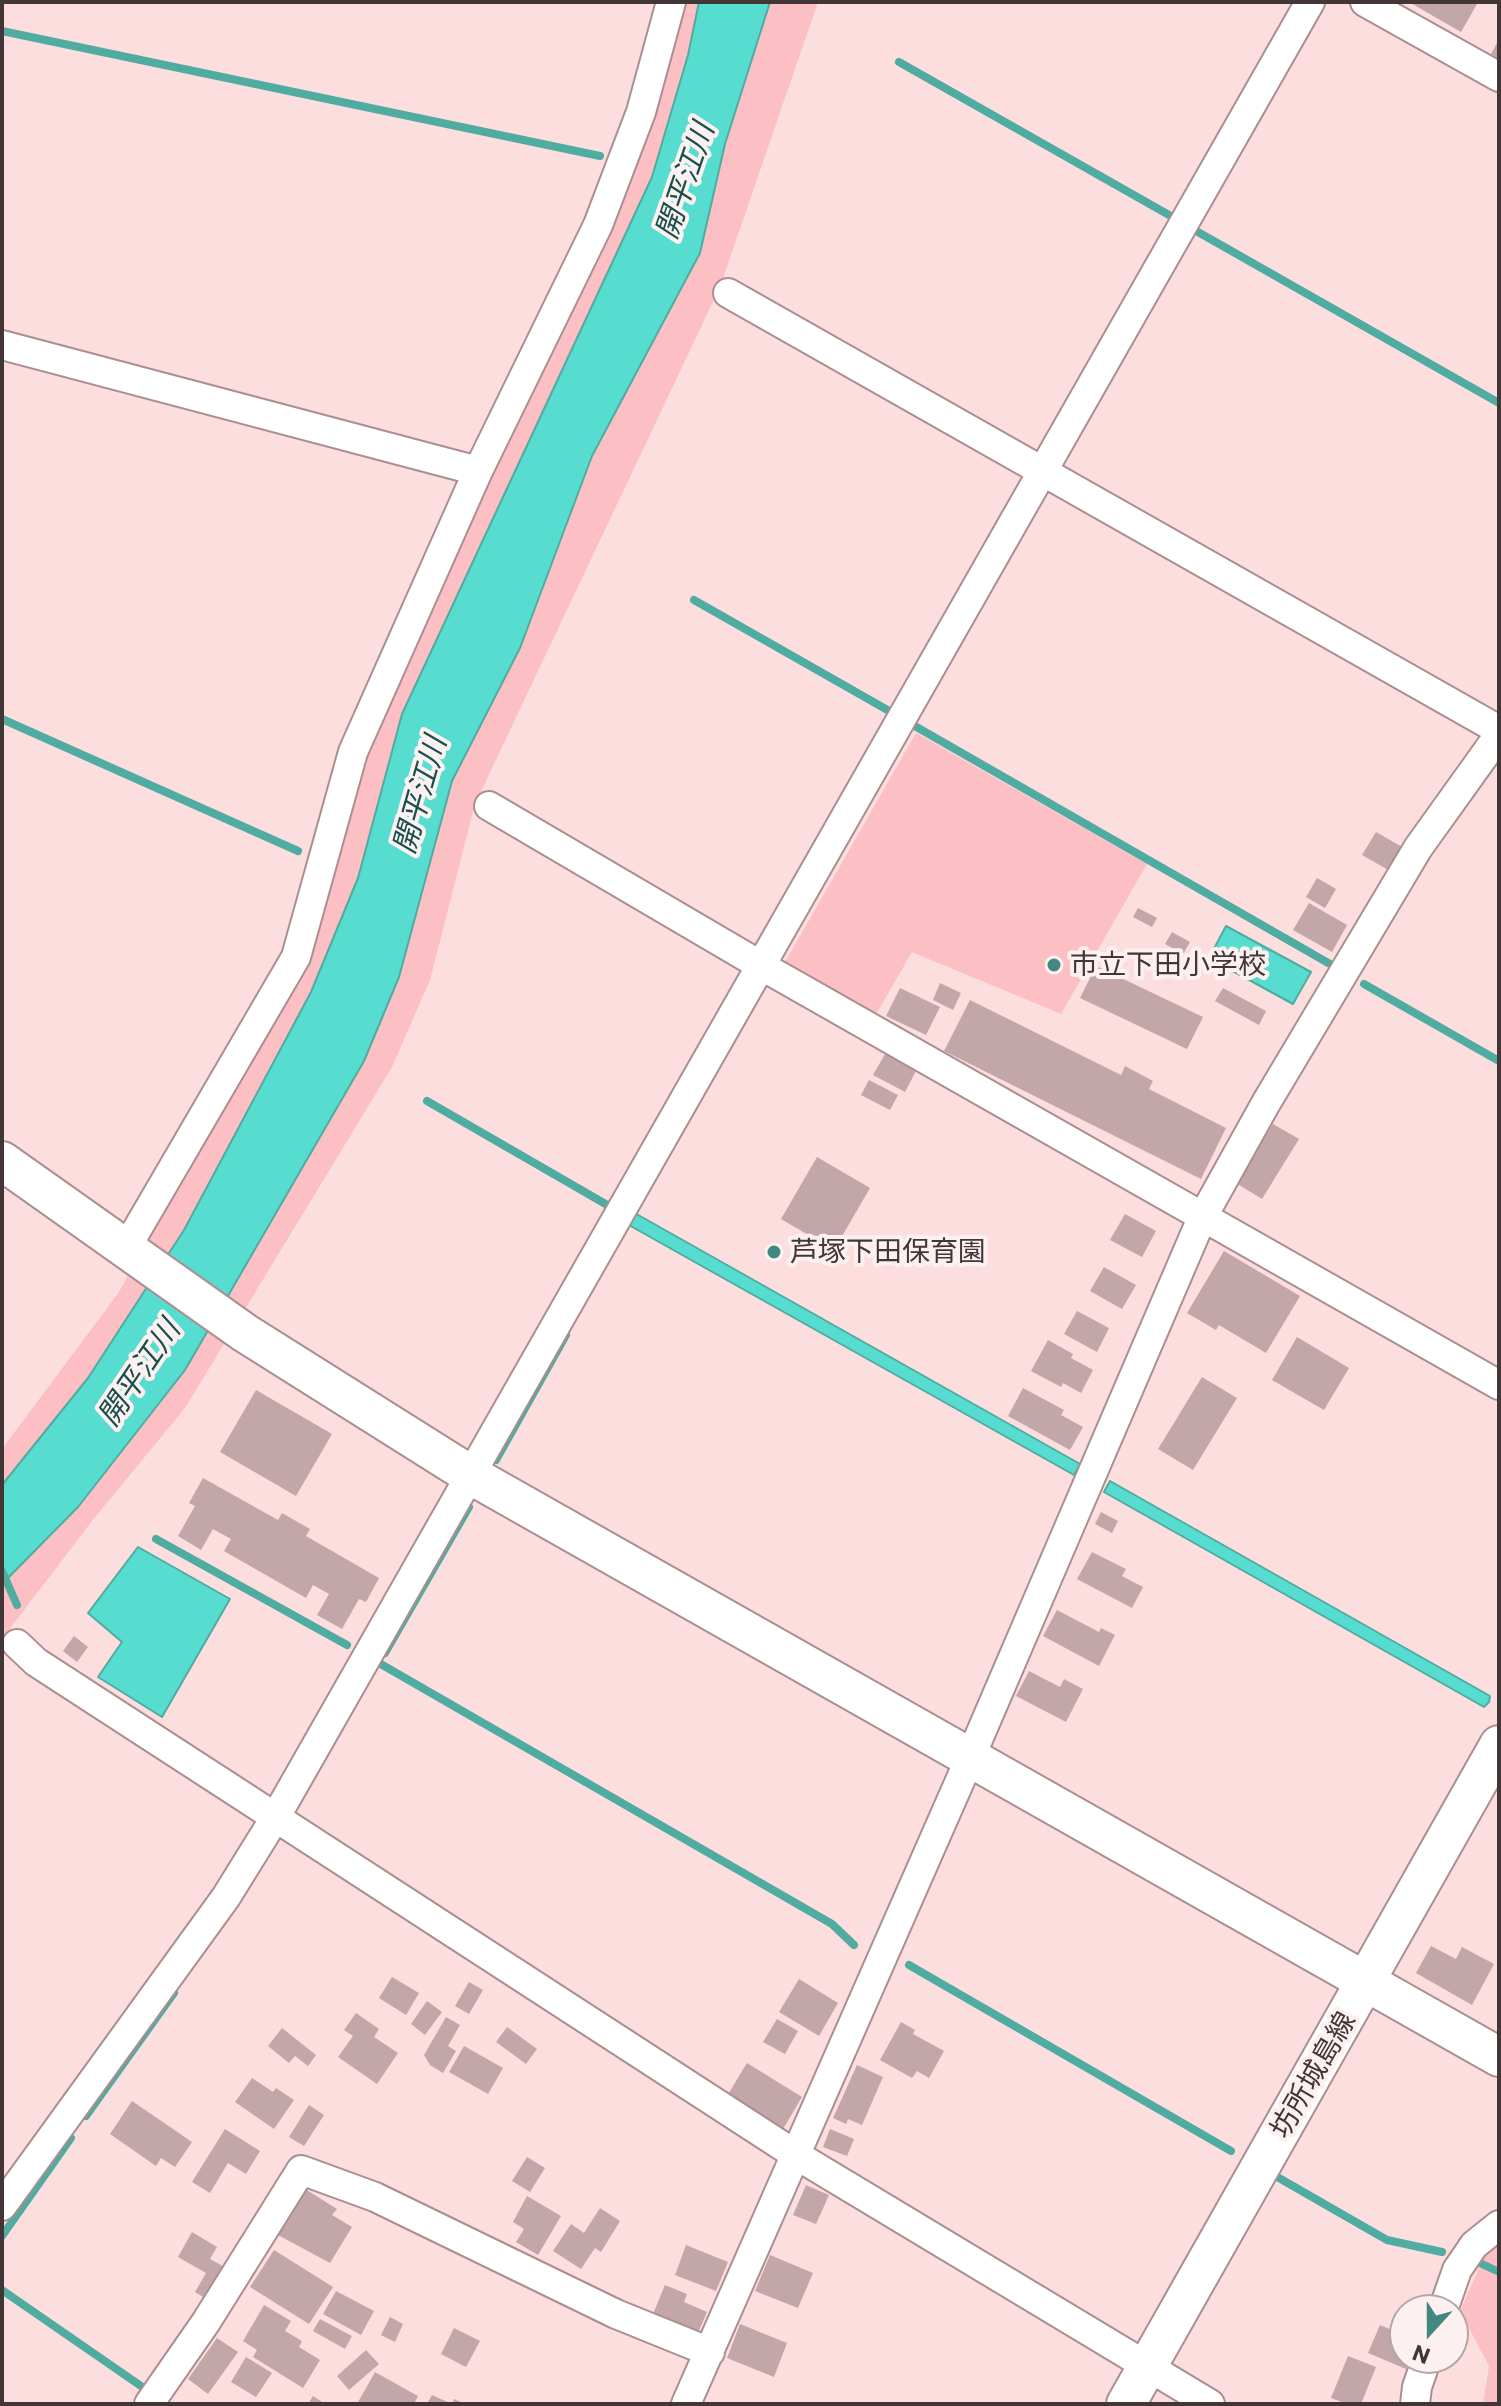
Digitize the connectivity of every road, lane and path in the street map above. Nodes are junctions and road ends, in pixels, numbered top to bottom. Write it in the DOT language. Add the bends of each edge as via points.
graph roads {
  1 [pos="671,2"];
  2 [pos="1310,2"];
  3 [pos="1365,2"];
  4 [pos="1499,77"];
  5 [pos="728,293"];
  6 [pos="2,345"];
  7 [pos="478,471"];
  8 [pos="1044,472"];
  9 [pos="1499,732"];
  10 [pos="489,806"];
  11 [pos="760,965"];
  12 [pos="2,1161"];
  13 [pos="1202,1218"];
  14 [pos="130,1254"];
  15 [pos="1499,1385"];
  16 [pos="469,1474"];
  17 [pos="17,1644"];
  18 [pos="1499,1745"];
  19 [pos="970,1758"];
  20 [pos="275,1818"];
  21 [pos="1367,1980"];
  22 [pos="1499,2057"];
  23 [pos="796,2155"];
  24 [pos="2,2206"];
  25 [pos="1499,2225"];
  26 [pos="1449,2294"];
  27 [pos="710,2352"];
  28 [pos="1147,2367"];
  29 [pos="1421,2374"];
  30 [pos="149,2404"];
  31 [pos="686,2404"];
  32 [pos="1126,2404"];
  33 [pos="1210,2404"];
  34 [pos="1415,2404"];
  1 -- 7 [label="street" via="641,112 598,225"];
  2 -- 8 [label="street"];
  3 -- 4 [label="street"];
  5 -- 8 [label="street"];
  6 -- 7 [label="street"];
  7 -- 14 [label="street" via="353,752 296,957"];
  8 -- 9 [label="street"];
  8 -- 11 [label="street"];
  9 -- 13 [label="street" via="1418,848"];
  10 -- 11 [label="street"];
  11 -- 13 [label="street"];
  11 -- 16 [label="street"];
  12 -- 14 [label="street"];
  13 -- 15 [label="street"];
  13 -- 19 [label="street"];
  14 -- 16 [label="street"];
  16 -- 19 [label="street"];
  16 -- 20 [label="street"];
  17 -- 20 [label="street" via="36,1662"];
  18 -- 21 [label="street, 坊所城島線"];
  19 -- 21 [label="street"];
  19 -- 23 [label="street"];
  20 -- 23 [label="street"];
  20 -- 24 [label="street" via="226,1897"];
  21 -- 22 [label="street"];
  21 -- 28 [label="street, 坊所城島線"];
  23 -- 27 [label="street"];
  23 -- 28 [label="street"];
  25 -- 26 [label="street" via="1465,2257"];
  27 -- 30 [label="street" via="616,2314 375,2197 301,2170"];
  27 -- 31 [label="street"];
  28 -- 32 [label="street, 坊所城島線"];
  28 -- 33 [label="street"];
  29 -- 34 [label="street"];
}
